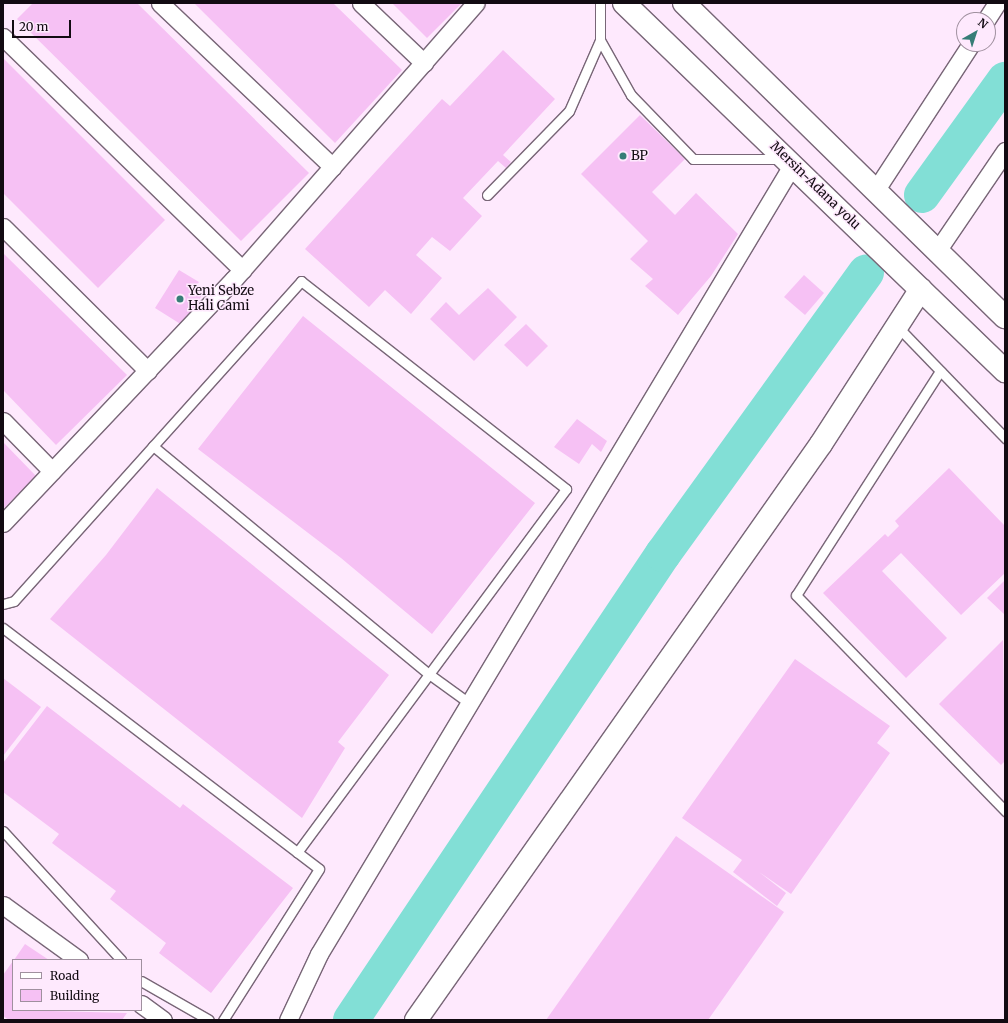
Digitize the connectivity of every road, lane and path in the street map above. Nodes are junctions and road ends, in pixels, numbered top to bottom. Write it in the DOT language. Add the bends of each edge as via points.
graph roads {
  1 [pos="160,3"];
  2 [pos="361,3"];
  3 [pos="476,3"];
  4 [pos="600,3"];
  5 [pos="624,3"];
  6 [pos="684,3"];
  7 [pos="699,3"];
  8 [pos="997,3"];
  9 [pos="991,12"];
  10 [pos="3,37"];
  11 [pos="600,40"];
  12 [pos="966,52"];
  13 [pos="424,63"];
  14 [pos="1005,151"];
  15 [pos="790,162"];
  16 [pos="333,167"];
  17 [pos="856,172"];
  18 [pos="875,191"];
  19 [pos="487,195"];
  20 [pos="3,227"];
  21 [pos="936,251"];
  22 [pos="242,270"];
  23 [pos="921,289"];
  24 [pos="1005,317"];
  25 [pos="897,326"];
  26 [pos="148,370"];
  27 [pos="940,371"];
  28 [pos="1005,371"];
  29 [pos="3,421"];
  30 [pos="1005,438"];
  31 [pos="152,446"];
  32 [pos="52,471"];
  33 [pos="3,523"];
  34 [pos="3,604"];
  35 [pos="3,628"];
  36 [pos="429,674"];
  37 [pos="469,703"];
  38 [pos="1005,811"];
  39 [pos="3,831"];
  40 [pos="297,852"];
  41 [pos="5,910"];
  42 [pos="78,959"];
  43 [pos="120,959"];
  44 [pos="142,982"];
  45 [pos="142,1005"];
  46 [pos="163,1020"];
  47 [pos="209,1020"];
  48 [pos="224,1020"];
  49 [pos="288,1020"];
  50 [pos="416,1020"];
  1 -- 16 [label="street"];
  2 -- 13 [label="street"];
  3 -- 13 [label="street"];
  4 -- 11 [label="lane"];
  5 -- 15 [label="main road, Mersin-Adana yolu"];
  6 -- 17 [label="main road"];
  7 -- 17 [label="main road"];
  8 -- 9 [label="street"];
  10 -- 22 [label="street"];
  11 -- 15 [label="lane" via="631,95 693,159"];
  11 -- 19 [label="lane" via="569,111"];
  12 -- 18 [label="street"];
  13 -- 16 [label="street"];
  14 -- 21 [label="street"];
  15 -- 23 [label="main road, Mersin-Adana yolu"];
  15 -- 37 [label="street"];
  16 -- 22 [label="street"];
  17 -- 18 [label="main road"];
  18 -- 21 [label="main road"];
  20 -- 26 [label="street"];
  21 -- 24 [label="main road"];
  22 -- 26 [label="street"];
  23 -- 25 [label="main road"];
  23 -- 28 [label="main road, Mersin-Adana yolu"];
  25 -- 27 [label="lane"];
  25 -- 50 [label="main road" via="821,444"];
  26 -- 32 [label="street"];
  27 -- 30 [label="lane"];
  27 -- 38 [label="lane" via="796,595"];
  29 -- 32 [label="street"];
  31 -- 34 [label="lane" via="14,600"];
  31 -- 36 [label="lane"];
  31 -- 36 [label="lane" via="300,282 566,489"];
  32 -- 33 [label="street"];
  35 -- 40 [label="lane"];
  36 -- 37 [label="lane"];
  36 -- 40 [label="lane"];
  37 -- 49 [label="street" via="319,954"];
  39 -- 43 [label="lane"];
  40 -- 48 [label="lane" via="319,869"];
  41 -- 42 [label="street"];
  44 -- 47 [label="lane"];
  45 -- 46 [label="street"];
}
